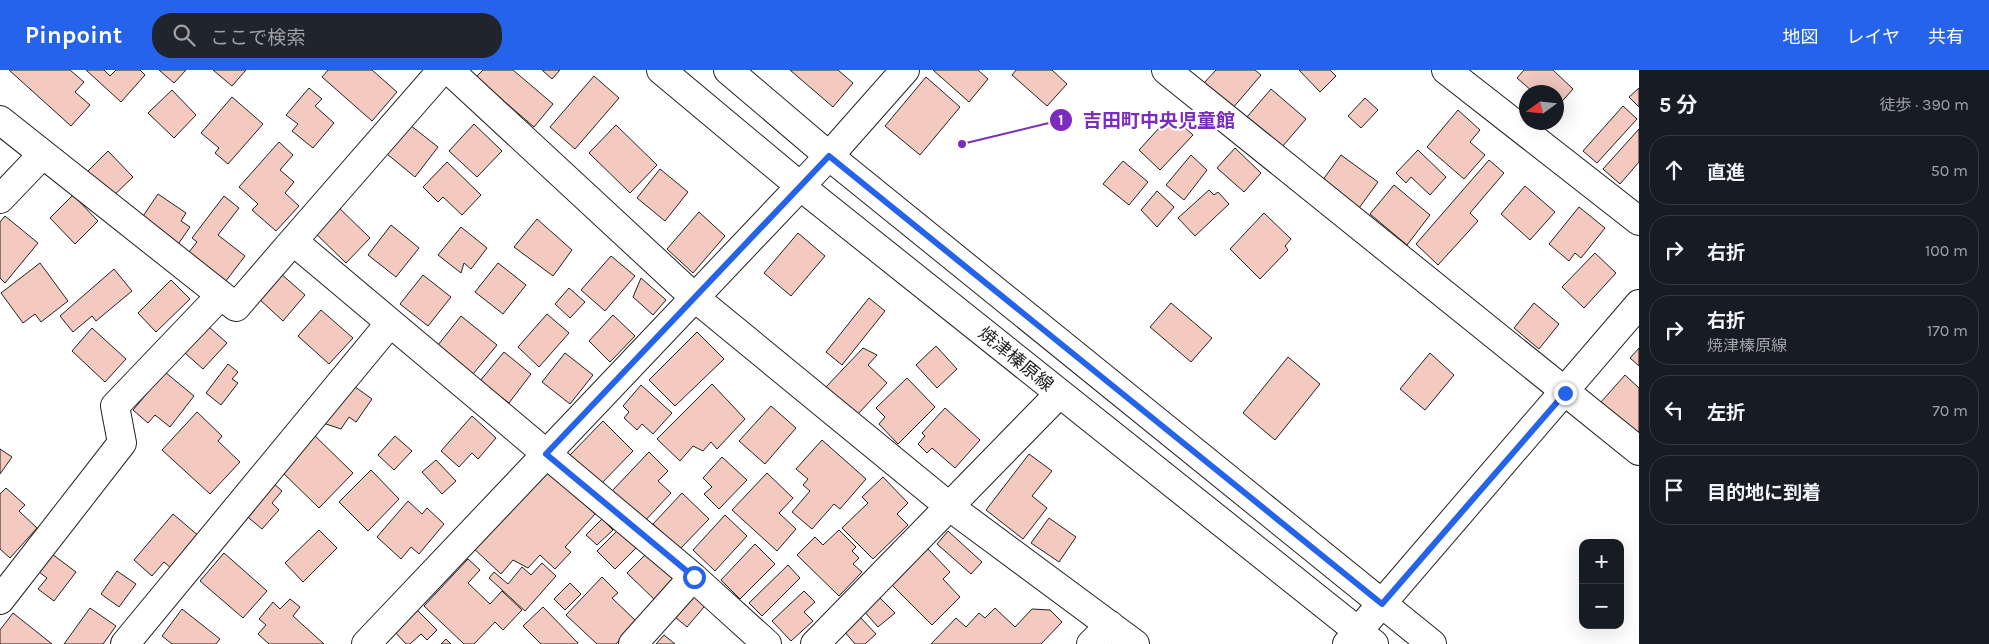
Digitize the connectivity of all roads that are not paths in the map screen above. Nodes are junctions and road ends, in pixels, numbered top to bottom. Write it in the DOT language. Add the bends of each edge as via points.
graph roads {
  1 [pos="442,70"];
  2 [pos="449,70"];
  3 [pos="661,70"];
  4 [pos="728,70"];
  5 [pos="905,70"];
  6 [pos="1166,70"];
  7 [pos="1446,70"];
  8 [pos="0,120"];
  9 [pos="43,154"];
  10 [pos="829,156"];
  11 [pos="800,186"];
  12 [pos="0,199"];
  13 [pos="1639,221"];
  14 [pos="293,241"];
  15 [pos="221,295"];
  16 [pos="694,297"];
  17 [pos="1639,304"];
  18 [pos="390,322"];
  19 [pos="1565,393"];
  20 [pos="1059,394"];
  21 [pos="1639,451"];
  22 [pos="546,454"];
  23 [pos="950,507"];
  24 [pos="694,577"];
  25 [pos="0,600"];
  26 [pos="1382,604"];
  27 [pos="1110,625"];
  28 [pos="1360,640"];
  29 [pos="125,644"];
  30 [pos="366,644"];
  31 [pos="633,644"];
  32 [pos="767,644"];
  33 [pos="815,644"];
  34 [pos="1091,644"];
  35 [pos="1135,644"];
  36 [pos="1432,644"];
  1 -- 14 [label="street"];
  2 -- 16 [label="street"];
  3 -- 11 [label="street, 焼津榛原線"];
  4 -- 10 [label="street"];
  5 -- 10 [label="street"];
  6 -- 19 [label="street"];
  7 -- 13 [label="street"];
  8 -- 9 [label="street"];
  9 -- 12 [label="street"];
  9 -- 15 [label="street"];
  10 -- 11 [label="street"];
  10 -- 26 [label="street"];
  11 -- 16 [label="street"];
  11 -- 20 [label="street, 焼津榛原線"];
  14 -- 15 [label="street" via="236,307"];
  14 -- 18 [label="street"];
  15 -- 25 [label="street" via="115,406 122,443"];
  16 -- 22 [label="street"];
  16 -- 23 [label="street"];
  17 -- 19 [label="street"];
  18 -- 22 [label="street"];
  18 -- 29 [label="street"];
  19 -- 21 [label="street"];
  19 -- 26 [label="street"];
  20 -- 23 [label="street"];
  20 -- 28 [label="street, 焼津榛原線"];
  22 -- 24 [label="street"];
  22 -- 30 [label="street"];
  23 -- 27 [label="street"];
  23 -- 33 [label="street"];
  24 -- 31 [label="street"];
  24 -- 32 [label="street"];
  26 -- 28 [label="street"];
  26 -- 36 [label="street"];
  27 -- 34 [label="street"];
  27 -- 35 [label="street"];
}
